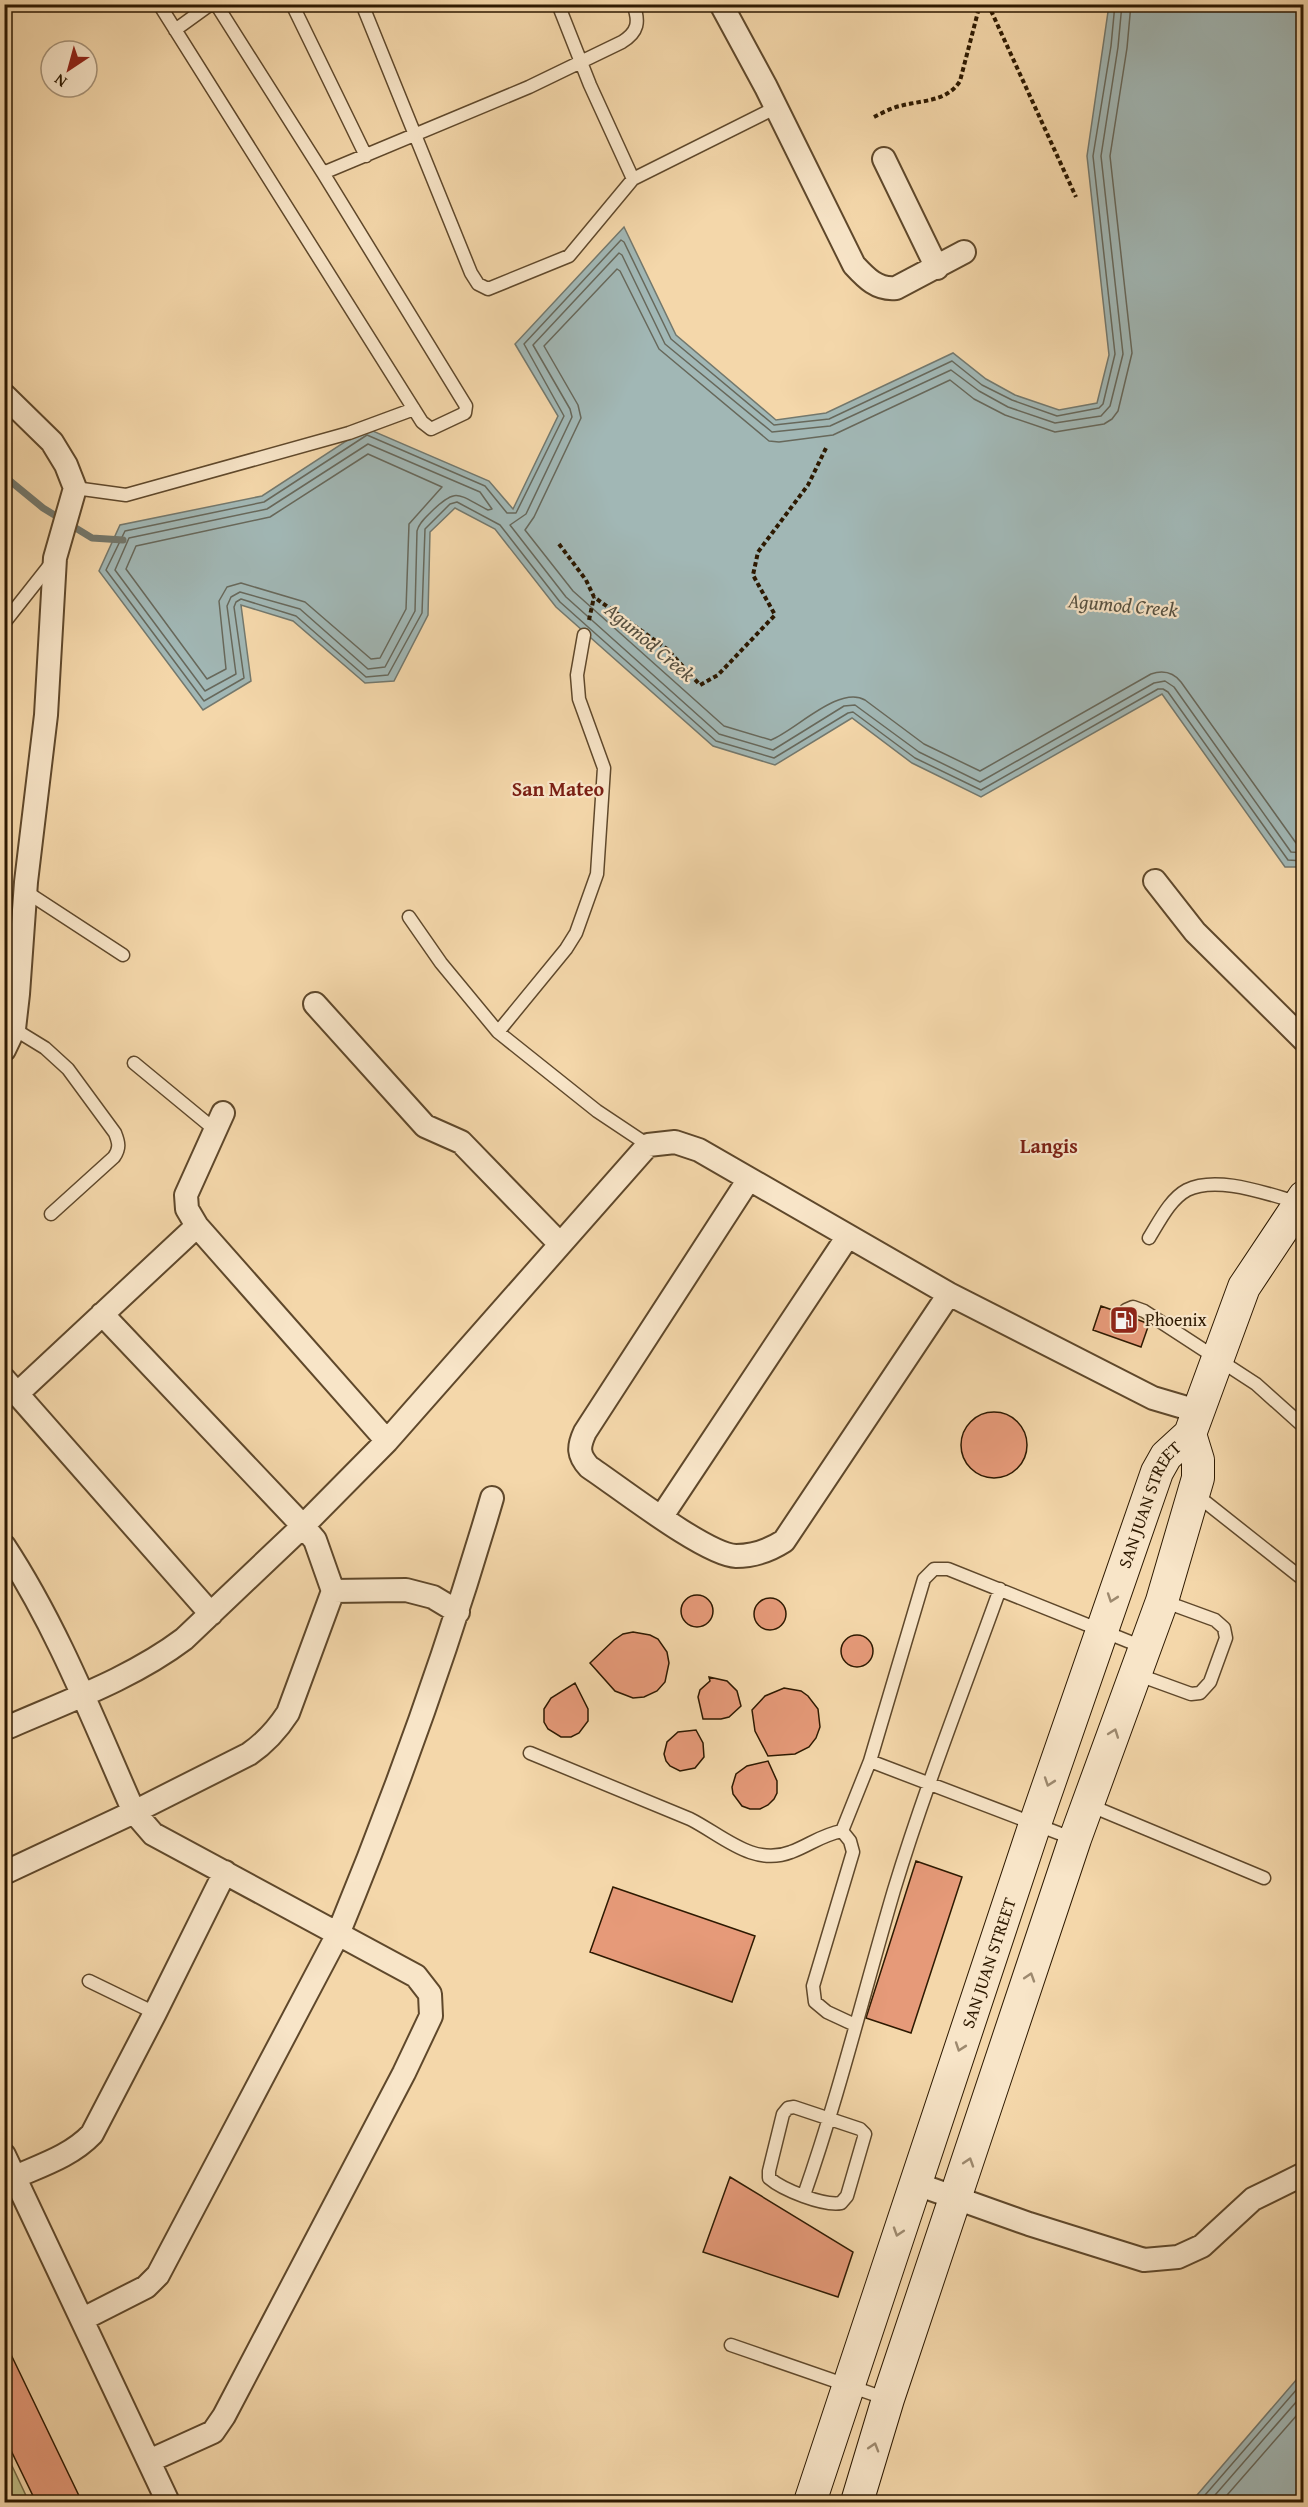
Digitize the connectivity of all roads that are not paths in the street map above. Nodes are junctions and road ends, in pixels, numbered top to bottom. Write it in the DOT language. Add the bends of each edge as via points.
graph roads {
  1 [pos="159,4"];
  2 [pos="211,4"];
  3 [pos="216,4"];
  4 [pos="292,4"];
  5 [pos="362,4"];
  6 [pos="558,4"];
  7 [pos="633,4"];
  8 [pos="721,4"];
  9 [pos="175,30"];
  10 [pos="581,63"];
  11 [pos="777,107"];
  12 [pos="413,136"];
  13 [pos="366,156"];
  14 [pos="884,159"];
  15 [pos="323,173"];
  16 [pos="633,178"];
  17 [pos="964,252"];
  18 [pos="937,268"];
  19 [pos="4,395"];
  20 [pos="414,409"];
  21 [pos="74,492"];
  22 [pos="57,553"];
  23 [pos="4,623"];
  24 [pos="584,635"];
  25 [pos="1155,881"];
  26 [pos="25,891"];
  27 [pos="409,917"];
  28 [pos="123,955"];
  29 [pos="315,1004"];
  30 [pos="14,1029"];
  31 [pos="498,1032"];
  32 [pos="1304,1040"];
  33 [pos="4,1050"];
  34 [pos="134,1063"];
  35 [pos="219,1121"];
  36 [pos="648,1145"];
  37 [pos="749,1179"];
  38 [pos="1301,1200"];
  39 [pos="51,1214"];
  40 [pos="197,1226"];
  41 [pos="848,1236"];
  42 [pos="1149,1238"];
  43 [pos="560,1244"];
  44 [pos="949,1294"];
  45 [pos="1126,1310"];
  46 [pos="102,1314"];
  47 [pos="1217,1358"];
  48 [pos="11,1386"];
  49 [pos="1194,1423"];
  50 [pos="1304,1428"];
  51 [pos="387,1441"];
  52 [pos="1194,1493"];
  53 [pos="492,1498"];
  54 [pos="662,1516"];
  55 [pos="303,1526"];
  56 [pos="4,1546"];
  57 [pos="1304,1580"];
  58 [pos="1000,1589"];
  59 [pos="333,1591"];
  60 [pos="1162,1601"];
  61 [pos="458,1612"];
  62 [pos="211,1614"];
  63 [pos="1101,1631"];
  64 [pos="1140,1661"];
  65 [pos="82,1694"];
  66 [pos="4,1729"];
  67 [pos="530,1752"];
  68 [pos="870,1761"];
  69 [pos="931,1784"];
  70 [pos="1088,1804"];
  71 [pos="134,1812"];
  72 [pos="1035,1824"];
  73 [pos="842,1831"];
  74 [pos="1075,1839"];
  75 [pos="225,1872"];
  76 [pos="4,1873"];
  77 [pos="1264,1878"];
  78 [pos="338,1934"];
  79 [pos="89,1981"];
  80 [pos="155,2013"];
  81 [pos="855,2025"];
  82 [pos="831,2120"];
  83 [pos="4,2155"];
  84 [pos="1304,2174"];
  85 [pos="15,2177"];
  86 [pos="914,2183"];
  87 [pos="804,2195"];
  88 [pos="957,2199"];
  89 [pos="82,2319"];
  90 [pos="731,2345"];
  91 [pos="847,2384"];
  92 [pos="888,2399"];
  93 [pos="149,2461"];
  94 [pos="168,2502"];
  95 [pos="810,2502"];
  96 [pos="857,2502"];
  1 -- 9 [label="lane"];
  2 -- 9 [label="lane"];
  3 -- 15 [label="lane"];
  4 -- 13 [label="lane"];
  5 -- 12 [label="lane"];
  6 -- 10 [label="lane"];
  7 -- 10 [label="lane" via="637,26 632,35"];
  8 -- 11 [label="street"];
  9 -- 20 [label="lane"];
  10 -- 12 [label="lane"];
  10 -- 16 [label="lane"];
  11 -- 16 [label="lane"];
  11 -- 18 [label="street" via="854,265 865,277 888,289 897,288"];
  12 -- 13 [label="lane"];
  12 -- 16 [label="lane" via="471,273 478,284 488,289 569,256"];
  13 -- 15 [label="lane"];
  14 -- 18 [label="street"];
  15 -- 20 [label="lane" via="466,406 465,413 431,429"];
  17 -- 18 [label="street"];
  19 -- 21 [label="street" via="52,442 66,465"];
  20 -- 21 [label="lane" via="349,433 126,495"];
  21 -- 22 [label="street"];
  22 -- 23 [label="lane"];
  22 -- 26 [label="street" via="46,716"];
  24 -- 31 [label="lane" via="577,675 579,699 604,768 597,874 566,950"];
  25 -- 32 [label="street" via="1195,932"];
  26 -- 28 [label="lane"];
  26 -- 30 [label="street"];
  27 -- 31 [label="lane"];
  29 -- 43 [label="street" via="425,1126 461,1142"];
  30 -- 33 [label="street"];
  30 -- 39 [label="lane" via="45,1048 68,1069 119,1142 114,1157"];
  31 -- 36 [label="lane" via="597,1111"];
  34 -- 35 [label="lane"];
  35 -- 40 [label="street" via="186,1195 187,1209"];
  36 -- 37 [label="street" via="686,1144"];
  36 -- 43 [label="street"];
  37 -- 41 [label="street"];
  37 -- 54 [label="street" via="581,1441 581,1459 589,1467"];
  38 -- 42 [label="lane" via="1225,1184 1186,1190 1168,1208"];
  38 -- 47 [label="main road, SAN JUAN STREET" via="1244,1287"];
  40 -- 46 [label="street"];
  40 -- 51 [label="street"];
  41 -- 44 [label="street"];
  41 -- 54 [label="street"];
  43 -- 51 [label="street"];
  44 -- 49 [label="street" via="1153,1398"];
  44 -- 54 [label="street" via="784,1541 773,1548 735,1556 707,1546"];
  45 -- 47 [label="lane" via="1144,1311"];
  46 -- 48 [label="street"];
  46 -- 55 [label="street"];
  47 -- 49 [label="main road, SAN JUAN STREET"];
  47 -- 50 [label="lane" via="1256,1384"];
  48 -- 62 [label="street"];
  49 -- 52 [label="main road, SAN JUAN STREET" via="1198,1478"];
  49 -- 63 [label="main road, SAN JUAN STREET, one-way" via="1157,1472"];
  51 -- 55 [label="street"];
  52 -- 57 [label="lane"];
  52 -- 60 [label="main road, SAN JUAN STREET"];
  53 -- 61 [label="street"];
  55 -- 59 [label="street" via="315,1540"];
  55 -- 62 [label="street"];
  56 -- 65 [label="street" via="25,1578"];
  58 -- 63 [label="lane"];
  58 -- 68 [label="lane" via="948,1569 934,1569 924,1579"];
  58 -- 69 [label="lane"];
  59 -- 61 [label="street" via="406,1590 433,1597"];
  59 -- 71 [label="street" via="288,1713 277,1729 249,1754"];
  60 -- 64 [label="main road, SAN JUAN STREET"];
  60 -- 64 [label="lane" via="1215,1620 1224,1628 1226,1638 1210,1683 1200,1693 1191,1694"];
  61 -- 78 [label="street"];
  62 -- 65 [label="street" via="162,1655"];
  63 -- 64 [label="lane"];
  63 -- 72 [label="main road, SAN JUAN STREET, one-way"];
  70 -- 64 [label="main road, SAN JUAN STREET, one-way"];
  65 -- 66 [label="street"];
  65 -- 71 [label="street"];
  67 -- 73 [label="lane" via="690,1819 727,1842 764,1857 778,1857 814,1839"];
  68 -- 69 [label="lane"];
  68 -- 73 [label="lane"];
  69 -- 72 [label="lane"];
  69 -- 81 [label="lane" via="895,1887"];
  70 -- 74 [label="main road, SAN JUAN STREET"];
  70 -- 77 [label="lane"];
  71 -- 75 [label="street" via="153,1834"];
  71 -- 76 [label="street"];
  72 -- 74 [label="lane"];
  72 -- 86 [label="main road, SAN JUAN STREET, one-way"];
  73 -- 81 [label="lane" via="853,1852 813,1986 815,2002"];
  88 -- 74 [label="main road, SAN JUAN STREET, one-way"];
  75 -- 78 [label="street"];
  75 -- 80 [label="street"];
  78 -- 89 [label="street" via="158,2275 146,2287"];
  78 -- 93 [label="street" via="416,1976 430,1994 430,2016 224,2416 213,2432"];
  79 -- 80 [label="lane"];
  80 -- 85 [label="street" via="92,2134 65,2155"];
  81 -- 82 [label="lane"];
  82 -- 87 [label="lane"];
  82 -- 87 [label="lane" via="865,2134 847,2196 832,2205"];
  82 -- 87 [label="lane" via="794,2107 783,2114 769,2178"];
  83 -- 85 [label="street"];
  84 -- 88 [label="street" via="1253,2199 1202,2246 1178,2257 1144,2260"];
  85 -- 89 [label="street"];
  86 -- 88 [label="street"];
  86 -- 91 [label="main road, SAN JUAN STREET, one-way"];
  88 -- 92 [label="main road, SAN JUAN STREET"];
  89 -- 93 [label="street"];
  90 -- 91 [label="lane"];
  91 -- 92 [label="lane"];
  91 -- 95 [label="main road, SAN JUAN STREET"];
  96 -- 92 [label="main road, SAN JUAN STREET, one-way"];
  93 -- 94 [label="street"];
}
